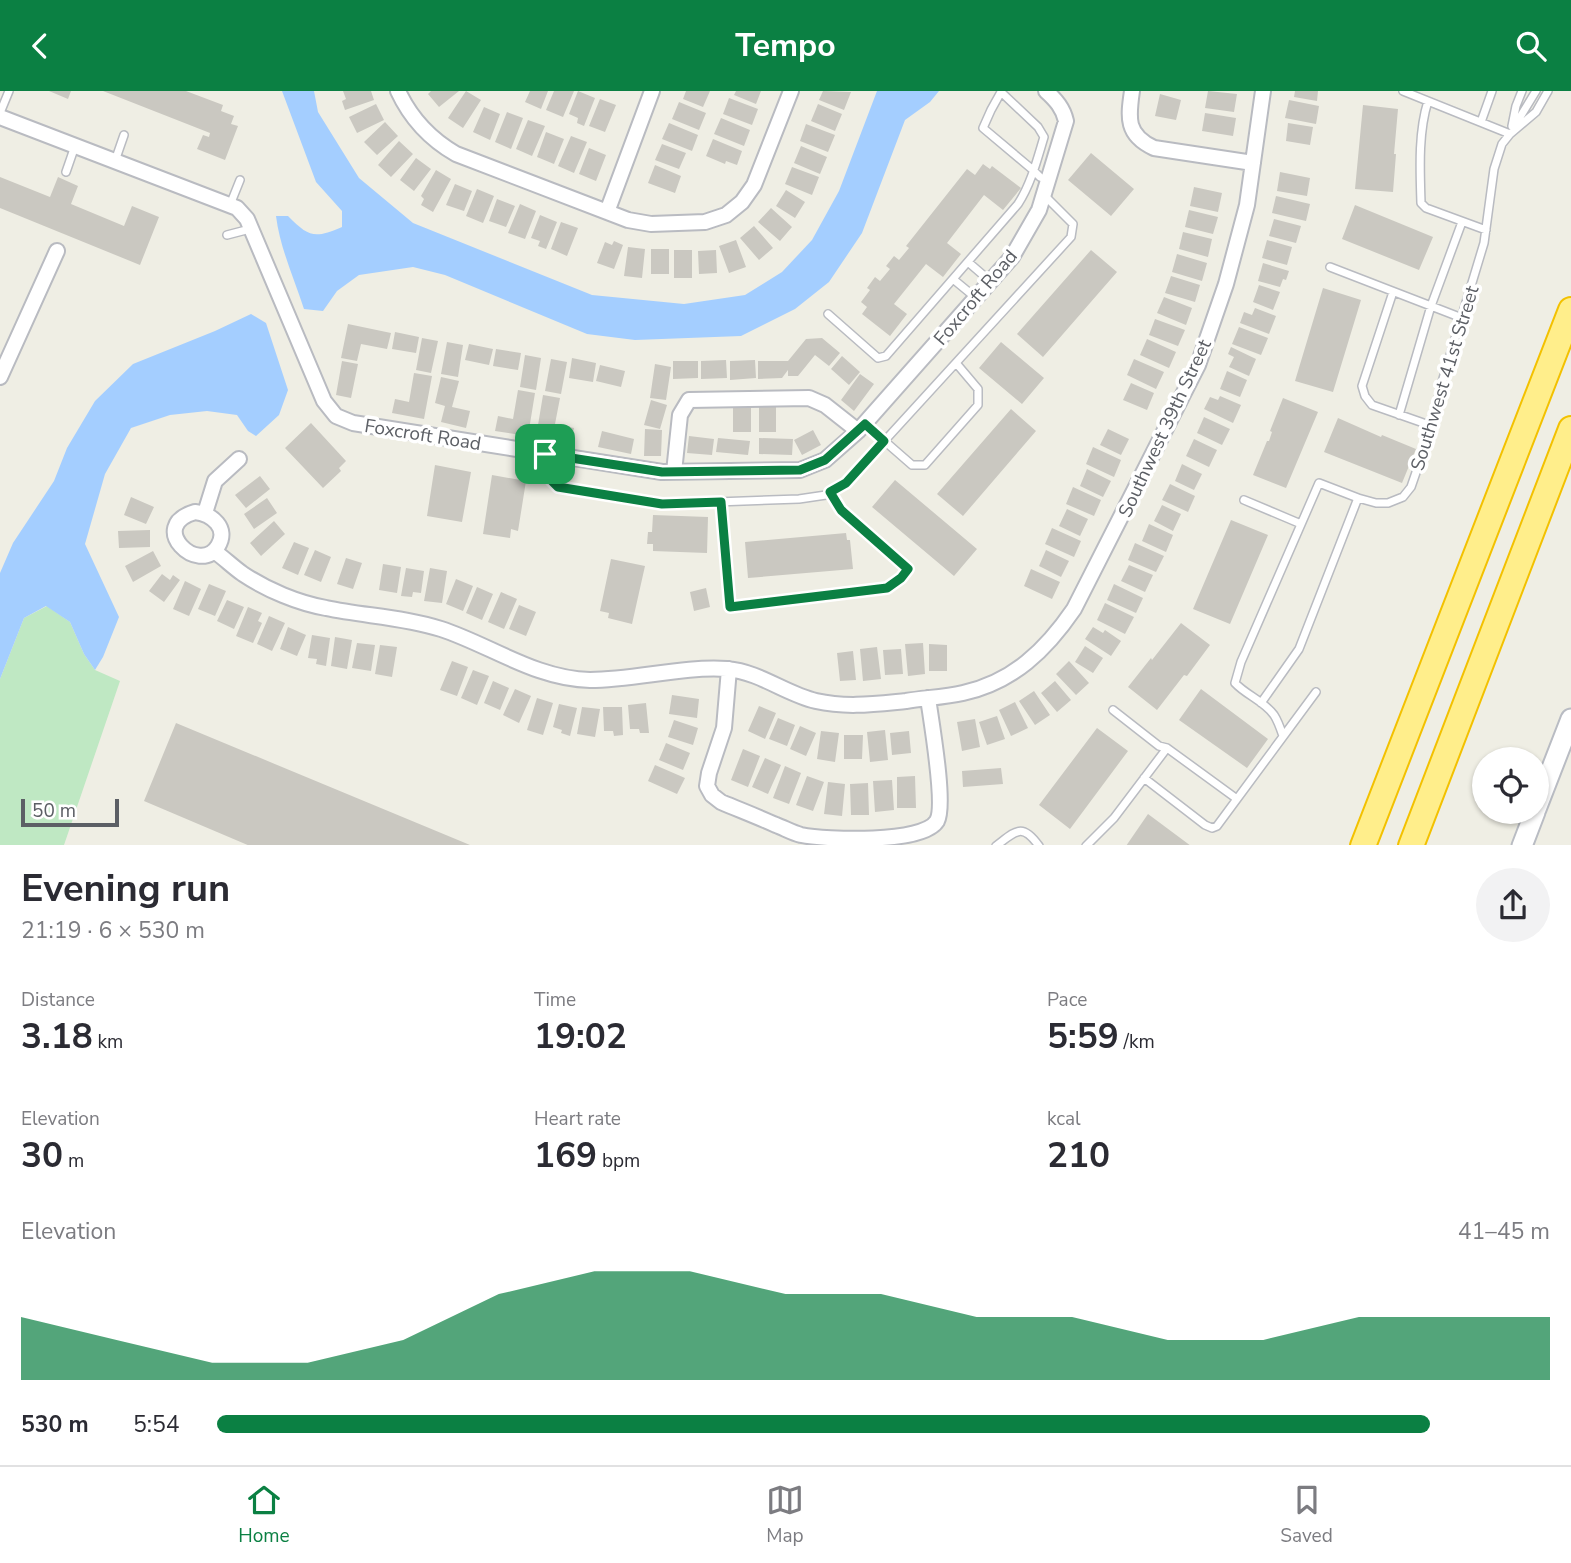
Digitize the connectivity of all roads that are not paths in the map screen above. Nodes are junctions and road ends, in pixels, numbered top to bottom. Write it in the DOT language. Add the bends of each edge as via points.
graph roads {
  1 [pos="9,91"];
  2 [pos="398,91"];
  3 [pos="652,91"];
  4 [pos="790,91"];
  5 [pos="1046,91"];
  6 [pos="1132,91"];
  7 [pos="1263,91"];
  8 [pos="1403,91"];
  9 [pos="1492,91"];
  10 [pos="1522,91"];
  11 [pos="1535,91"];
  12 [pos="1548,91"];
  13 [pos="1428,101"];
  14 [pos="0,115"];
  15 [pos="1481,122"];
  16 [pos="1510,134"];
  17 [pos="124,135"];
  18 [pos="75,146"];
  19 [pos="115,161"];
  20 [pos="1253,163"];
  21 [pos="1033,170"];
  22 [pos="66,171"];
  23 [pos="240,180"];
  24 [pos="1045,188"];
  25 [pos="230,205"];
  26 [pos="607,212"];
  27 [pos="1462,222"];
  28 [pos="250,229"];
  29 [pos="1486,230"];
  30 [pos="227,235"];
  31 [pos="57,251"];
  32 [pos="968,262"];
  33 [pos="1330,267"];
  34 [pos="953,279"];
  35 [pos="991,281"];
  36 [pos="1393,292"];
  37 [pos="976,298"];
  38 [pos="1431,306"];
  39 [pos="1571,310"];
  40 [pos="828,314"];
  41 [pos="1462,318"];
  42 [pos="956,363"];
  43 [pos="0,377"];
  44 [pos="1399,415"];
  45 [pos="1432,426"];
  46 [pos="862,427"];
  47 [pos="1571,429"];
  48 [pos="884,441"];
  49 [pos="545,454"];
  50 [pos="239,459"];
  51 [pos="674,472"];
  52 [pos="830,492"];
  53 [pos="1358,498"];
  54 [pos="1244,500"];
  55 [pos="721,502"];
  56 [pos="205,513"];
  57 [pos="1301,524"];
  58 [pos="215,551"];
  59 [pos="729,669"];
  60 [pos="1316,692"];
  61 [pos="928,698"];
  62 [pos="1261,703"];
  63 [pos="1114,710"];
  64 [pos="1571,719"];
  65 [pos="1283,736"];
  66 [pos="1167,748"];
  67 [pos="1549,776"];
  68 [pos="1144,778"];
  69 [pos="1237,799"];
  70 [pos="1530,824"];
  71 [pos="996,845"];
  72 [pos="1039,845"];
  73 [pos="1086,845"];
  74 [pos="1363,845"];
  75 [pos="1411,845"];
  76 [pos="1522,845"];
  1 -- 14 [label="lane"];
  2 -- 26 [label="street" via="425,131 456,154"];
  3 -- 26 [label="street"];
  4 -- 26 [label="street" via="754,185 726,215 705,222 651,224"];
  5 -- 24 [label="street, Foxcroft Road" via="1064,111 1066,121"];
  6 -- 20 [label="street" via="1132,130 1143,143"];
  7 -- 20 [label="street, Southwest 39th Street"];
  8 -- 13 [label="lane"];
  9 -- 15 [label="lane"];
  10 -- 16 [label="lane, Southwest 41st Street"];
  11 -- 16 [label="lane, Southwest 41st Street"];
  12 -- 16 [label="lane, Southwest 41st Street" via="1536,112"];
  13 -- 15 [label="lane"];
  13 -- 27 [label="lane" via="1421,203"];
  14 -- 18 [label="street, Foxcroft Road"];
  15 -- 16 [label="lane"];
  16 -- 29 [label="lane, Southwest 41st Street" via="1494,169"];
  17 -- 19 [label="lane"];
  18 -- 19 [label="street, Foxcroft Road"];
  18 -- 22 [label="lane"];
  19 -- 25 [label="street, Foxcroft Road"];
  20 -- 61 [label="street, Southwest 39th Street" via="1247,205 1198,365 1074,609 1033,659 995,683"];
  21 -- 21 [label="lane" via="984,128 1001,92 1044,137"];
  21 -- 24 [label="lane"];
  21 -- 32 [label="lane" via="1018,204"];
  23 -- 25 [label="lane"];
  24 -- 35 [label="street, Foxcroft Road" via="1039,210 1012,257"];
  24 -- 42 [label="lane" via="1073,224 1071,237"];
  25 -- 28 [label="street, Foxcroft Road" via="247,219"];
  27 -- 29 [label="lane"];
  27 -- 38 [label="lane"];
  28 -- 30 [label="lane"];
  28 -- 49 [label="street, Foxcroft Road" via="324,401 336,416 353,423"];
  29 -- 41 [label="lane, Southwest 41st Street"];
  31 -- 43 [label="street"];
  32 -- 34 [label="lane"];
  32 -- 35 [label="lane"];
  33 -- 36 [label="lane"];
  34 -- 37 [label="lane"];
  34 -- 40 [label="lane" via="886,356 878,358"];
  35 -- 37 [label="street, Foxcroft Road"];
  36 -- 38 [label="lane"];
  36 -- 44 [label="lane" via="1362,386 1372,405"];
  37 -- 46 [label="street, Foxcroft Road"];
  38 -- 41 [label="lane"];
  38 -- 44 [label="lane"];
  39 -- 74 [label="highway"];
  41 -- 45 [label="lane, Southwest 41st Street"];
  42 -- 48 [label="lane"];
  42 -- 48 [label="lane" via="978,389 978,405 925,465 912,465"];
  44 -- 45 [label="lane"];
  45 -- 53 [label="lane, Southwest 41st Street" via="1411,487 1403,497 1388,503"];
  46 -- 48 [label="lane"];
  46 -- 51 [label="street, Foxcroft Road" via="825,460 800,470"];
  46 -- 51 [label="street" via="809,398 689,400 680,415"];
  47 -- 75 [label="highway"];
  48 -- 52 [label="lane" via="846,483"];
  49 -- 51 [label="street, Foxcroft Road"];
  49 -- 55 [label="lane" via="551,480 558,487 662,504"];
  50 -- 56 [label="street" via="215,481"];
  52 -- 55 [label="lane" via="799,499"];
  52 -- 55 [label="lane" via="841,510 908,569 887,588 730,607"];
  53 -- 57 [label="lane, Southwest 41st Street" via="1319,483"];
  53 -- 62 [label="lane" via="1299,649"];
  54 -- 57 [label="lane"];
  56 -- 58 [label="street" via="214,518 222,535"];
  56 -- 58 [label="street" via="195,512 179,520 176,537 192,554"];
  57 -- 62 [label="lane, Southwest 41st Street" via="1235,683"];
  58 -- 59 [label="street, Southwest 39th Street" via="243,574 298,601 440,629 559,676 589,680"];
  59 -- 61 [label="street, Southwest 39th Street" via="813,701 839,706"];
  59 -- 61 [label="street" via="724,728 707,786 712,795 800,834 831,839 907,834 930,828 937,820 941,802"];
  60 -- 65 [label="lane"];
  62 -- 65 [label="lane, Southwest 41st Street" via="1275,716"];
  63 -- 66 [label="lane"];
  64 -- 67 [label="street"];
  65 -- 69 [label="lane"];
  66 -- 68 [label="lane"];
  66 -- 69 [label="lane"];
  68 -- 69 [label="lane" via="1212,828"];
  68 -- 73 [label="lane"];
  70 -- 76 [label="street"];
  71 -- 72 [label="lane" via="1023,830"];
}
